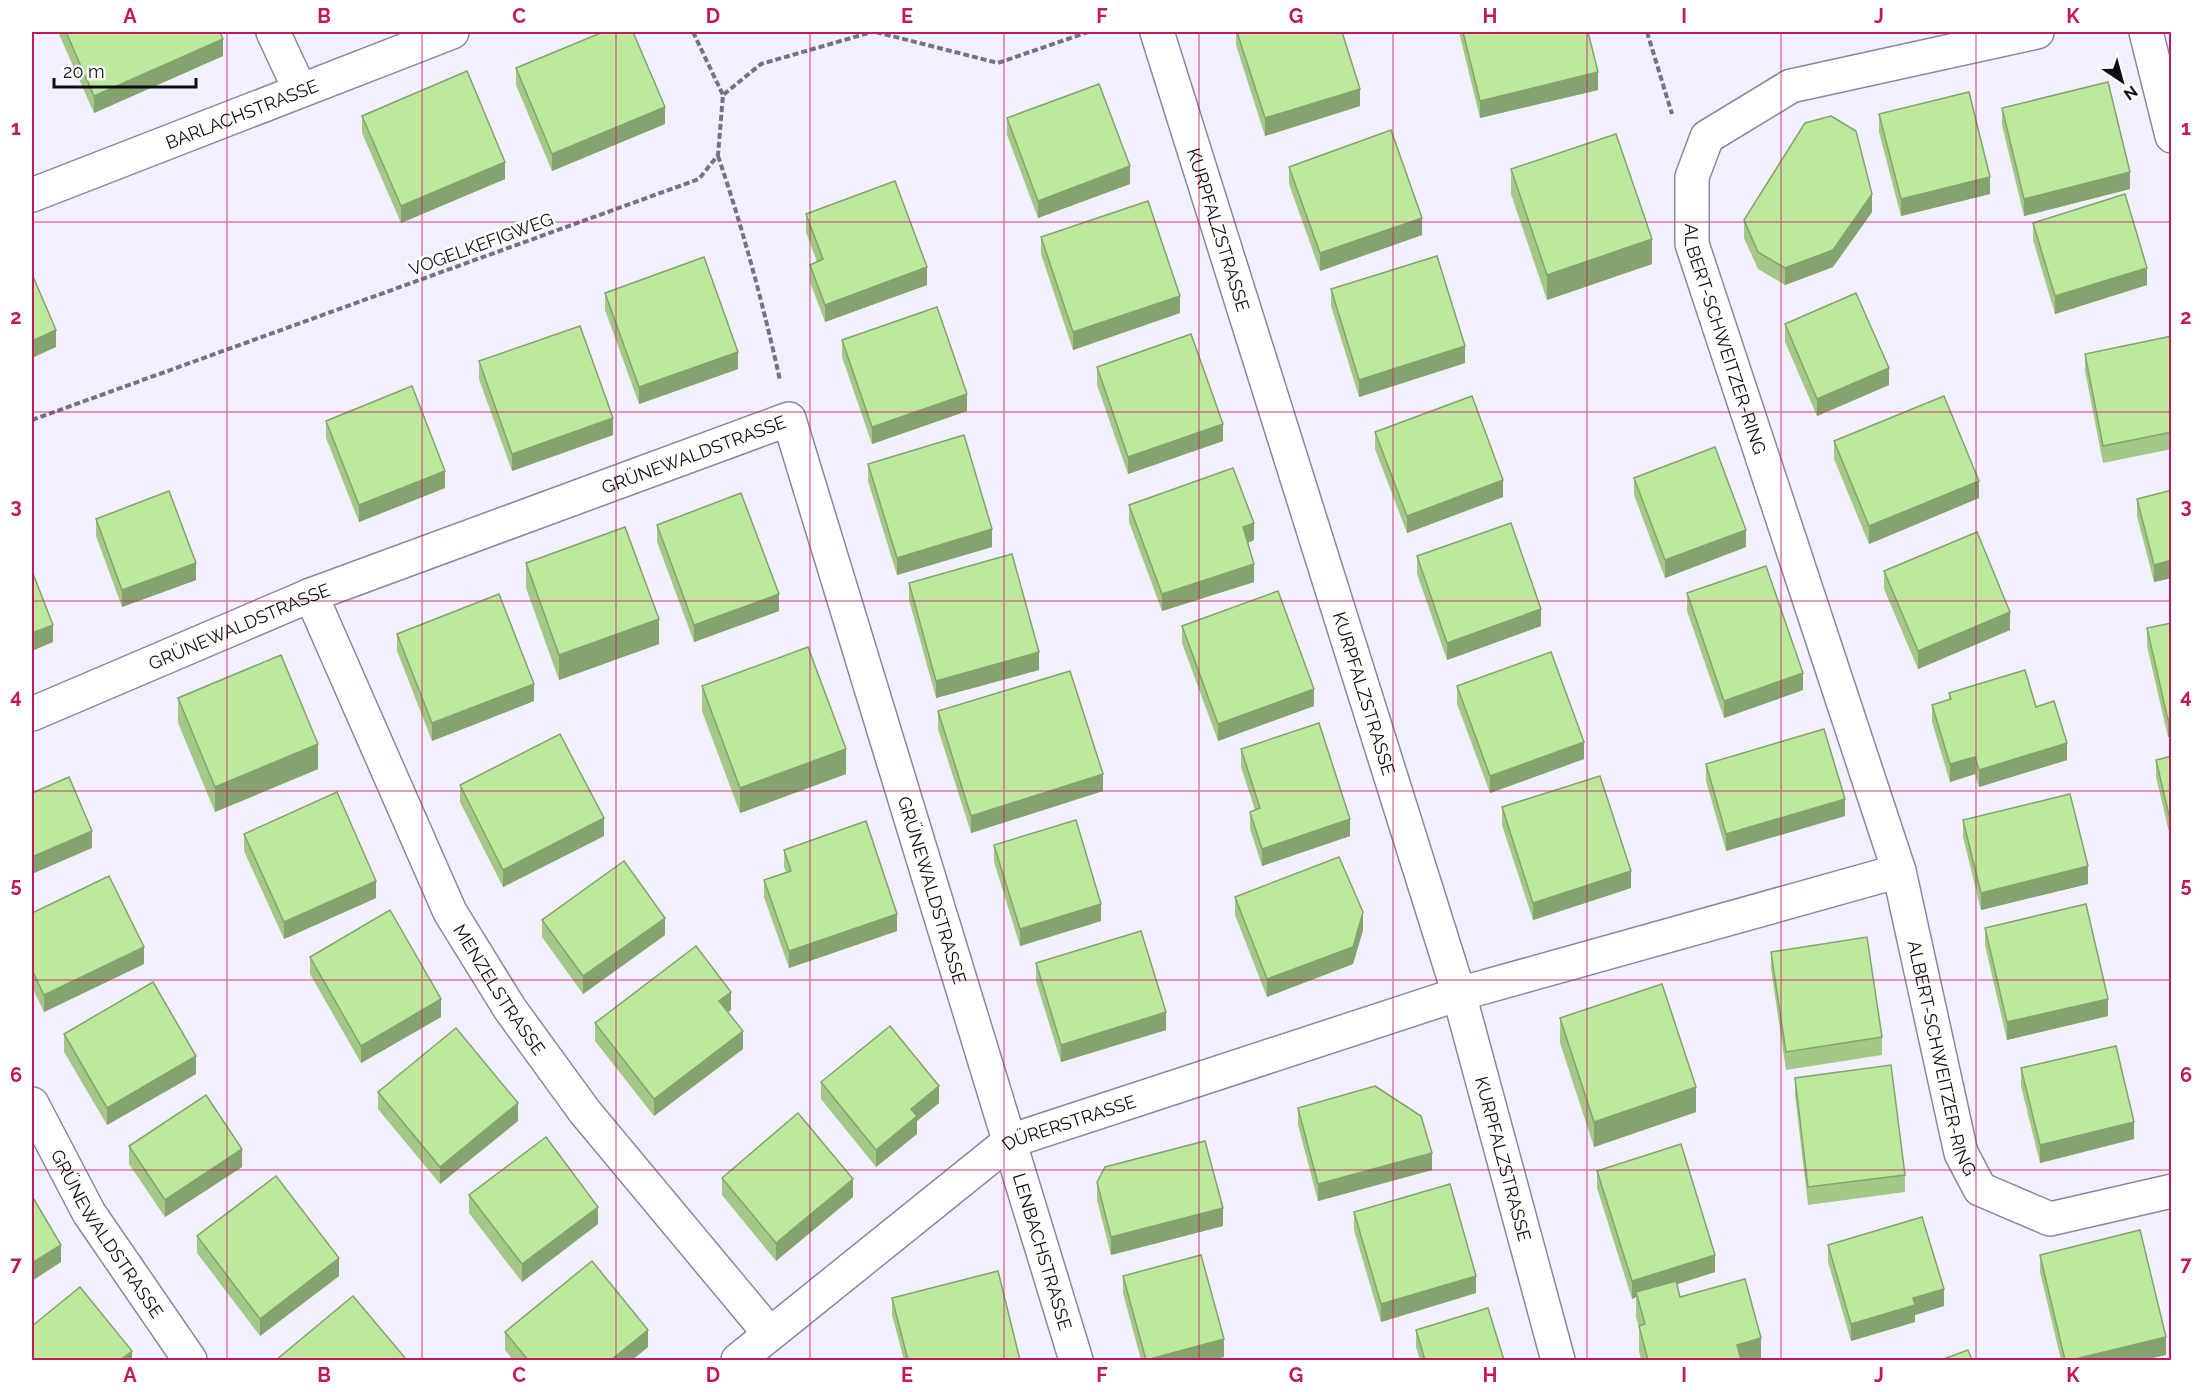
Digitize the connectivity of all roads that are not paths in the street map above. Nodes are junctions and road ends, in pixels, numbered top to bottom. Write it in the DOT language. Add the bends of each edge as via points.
graph roads {
  1 [pos="273,32"];
  2 [pos="452,32"];
  3 [pos="1157,32"];
  4 [pos="2037,32"];
  5 [pos="2146,32"];
  6 [pos="300,90"];
  7 [pos="2172,136"];
  8 [pos="32,195"];
  9 [pos="311,595"];
  10 [pos="32,714"];
  11 [pos="1899,871"];
  12 [pos="1460,994"];
  13 [pos="32,1104"];
  14 [pos="1010,1141"];
  15 [pos="2172,1191"];
  16 [pos="770,1334"];
  17 [pos="190,1360"];
  18 [pos="738,1360"];
  19 [pos="1076,1360"];
  20 [pos="1558,1360"];
  1 -- 6 [label="street"];
  2 -- 6 [label="street, BARLACHSTRASSE"];
  3 -- 12 [label="street, KURPFALZSTRASSE"];
  4 -- 11 [label="street, ALBERT-SCHWEITZER-RING" via="1791,86 1707,137 1692,177 1692,244"];
  5 -- 7 [label="street"];
  6 -- 8 [label="street, BARLACHSTRASSE"];
  9 -- 10 [label="street, GRÜNEWALDSTRASSE"];
  9 -- 14 [label="street, GRÜNEWALDSTRASSE" via="789,419"];
  9 -- 16 [label="street, MENZELSTRASSE" via="456,922 510,1009 585,1112"];
  11 -- 12 [label="street"];
  11 -- 15 [label="street, ALBERT-SCHWEITZER-RING" via="1961,1153 1980,1189 2050,1219"];
  12 -- 14 [label="street, DÜRERSTRASSE"];
  12 -- 20 [label="street, KURPFALZSTRASSE"];
  13 -- 17 [label="street, GRÜNEWALDSTRASSE" via="89,1213"];
  14 -- 16 [label="street, DÜRERSTRASSE"];
  14 -- 19 [label="street, LENBACHSTRASSE"];
  16 -- 18 [label="street, DÜRERSTRASSE"];
}
